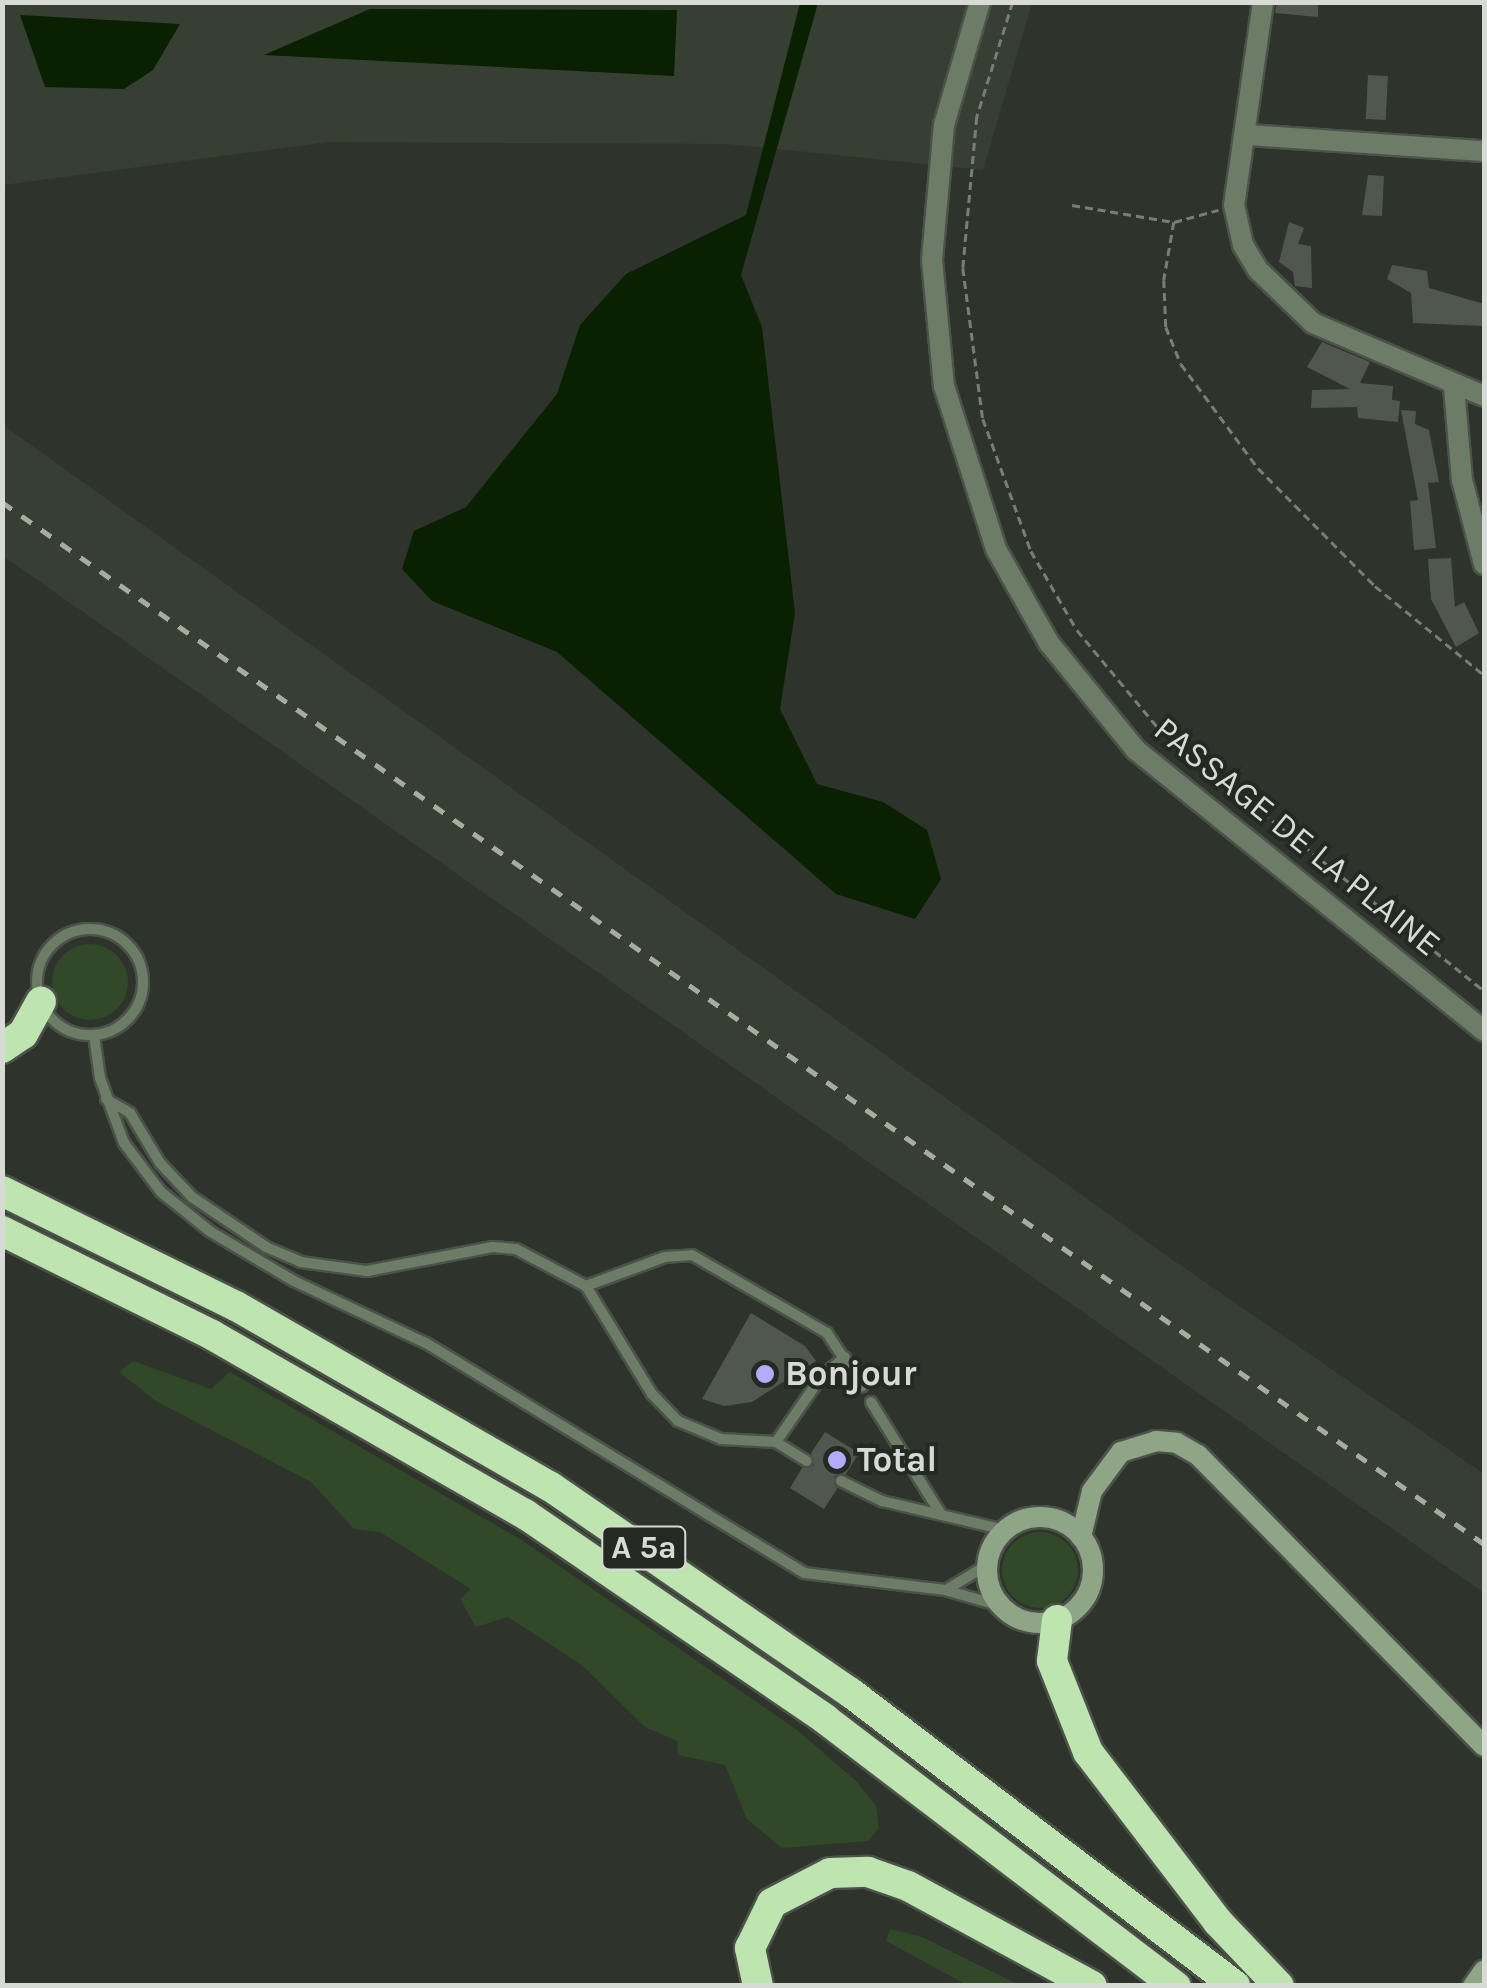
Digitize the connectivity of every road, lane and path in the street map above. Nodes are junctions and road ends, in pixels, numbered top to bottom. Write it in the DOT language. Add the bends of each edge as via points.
graph roads {
  1 [pos="980,2"];
  2 [pos="1014,2"];
  3 [pos="1263,2"];
  4 [pos="1246,136"];
  5 [pos="1484,151"];
  6 [pos="1072,205"];
  7 [pos="1234,205"];
  8 [pos="1174,222"];
  9 [pos="1454,387"];
  10 [pos="1484,396"];
  11 [pos="1484,564"];
  12 [pos="1484,675"];
  13 [pos="1484,991"];
  14 [pos="40,1002"];
  15 [pos="1484,1031"];
  16 [pos="94,1034"];
  17 [pos="2,1048"];
  18 [pos="106,1100"];
  19 [pos="2,1191"];
  20 [pos="2,1232"];
  21 [pos="586,1286"];
  22 [pos="845,1358"];
  23 [pos="862,1386"];
  24 [pos="871,1402"];
  25 [pos="776,1442"];
  26 [pos="807,1460"];
  27 [pos="841,1481"];
  28 [pos="940,1514"];
  29 [pos="1005,1530"];
  30 [pos="1082,1536"];
  31 [pos="987,1565"];
  32 [pos="945,1590"];
  33 [pos="1002,1606"];
  34 [pos="1057,1620"];
  35 [pos="1484,1746"];
  36 [pos="1484,1970"];
  37 [pos="758,1986"];
  38 [pos="1092,1986"];
  39 [pos="1176,1986"];
  40 [pos="1235,1986"];
  41 [pos="1278,1986"];
  42 [pos="1473,1986"];
  1 -- 15 [label="street, PASSAGE DE LA PLAINE" via="944,125 932,260 948,403 996,549 1048,643 1136,750"];
  2 -- 13 [label="path" via="974,134 963,268 982,418 1031,551 1077,630 1161,731"];
  3 -- 4 [label="street"];
  4 -- 5 [label="street"];
  4 -- 7 [label="street"];
  6 -- 8 [label="path"];
  7 -- 8 [label="path"];
  7 -- 9 [label="street" via="1236,228 1258,270 1313,323"];
  8 -- 12 [label="path" via="1164,280 1166,327 1182,364 1258,468 1375,586"];
  9 -- 10 [label="street"];
  9 -- 11 [label="street" via="1462,480"];
  14 -- 16 [label="lane" via="62,1027"];
  14 -- 16 [label="lane" via="37,978 51,946 82,929 118,936 140,964 140,1000 127,1020"];
  14 -- 17 [label="highway" via="23,1034"];
  16 -- 18 [label="lane"];
  18 -- 21 [label="lane" via="130,1113 160,1163 192,1198 301,1262 367,1271 493,1247 516,1249"];
  18 -- 32 [label="lane" via="124,1143 160,1192 250,1256 426,1343 804,1573"];
  19 -- 40 [label="highway, A 5a" via="236,1306 551,1487 819,1670"];
  20 -- 39 [label="highway, A 5a" via="212,1334 525,1514 757,1670"];
  21 -- 22 [label="lane" via="665,1257 692,1256 827,1334"];
  21 -- 25 [label="lane" via="652,1394 678,1421 721,1440"];
  22 -- 23 [label="lane"];
  22 -- 25 [label="lane" via="821,1376"];
  24 -- 28 [label="lane"];
  25 -- 26 [label="lane"];
  27 -- 28 [label="lane" via="882,1501"];
  28 -- 29 [label="lane"];
  29 -- 30 [label="main road" via="1045,1517"];
  29 -- 31 [label="main road"];
  30 -- 34 [label="main road" via="1092,1560 1091,1585 1078,1607"];
  30 -- 35 [label="main road" via="1092,1491 1121,1452 1156,1440 1177,1443 1198,1456"];
  31 -- 32 [label="lane"];
  31 -- 33 [label="main road"];
  32 -- 33 [label="lane"];
  33 -- 34 [label="main road" via="1023,1620"];
  34 -- 41 [label="highway" via="1052,1661 1088,1752 1218,1922"];
  36 -- 42 [label="main road"];
  37 -- 38 [label="highway" via="750,1948 772,1903 830,1873 868,1872 908,1886"];
}
